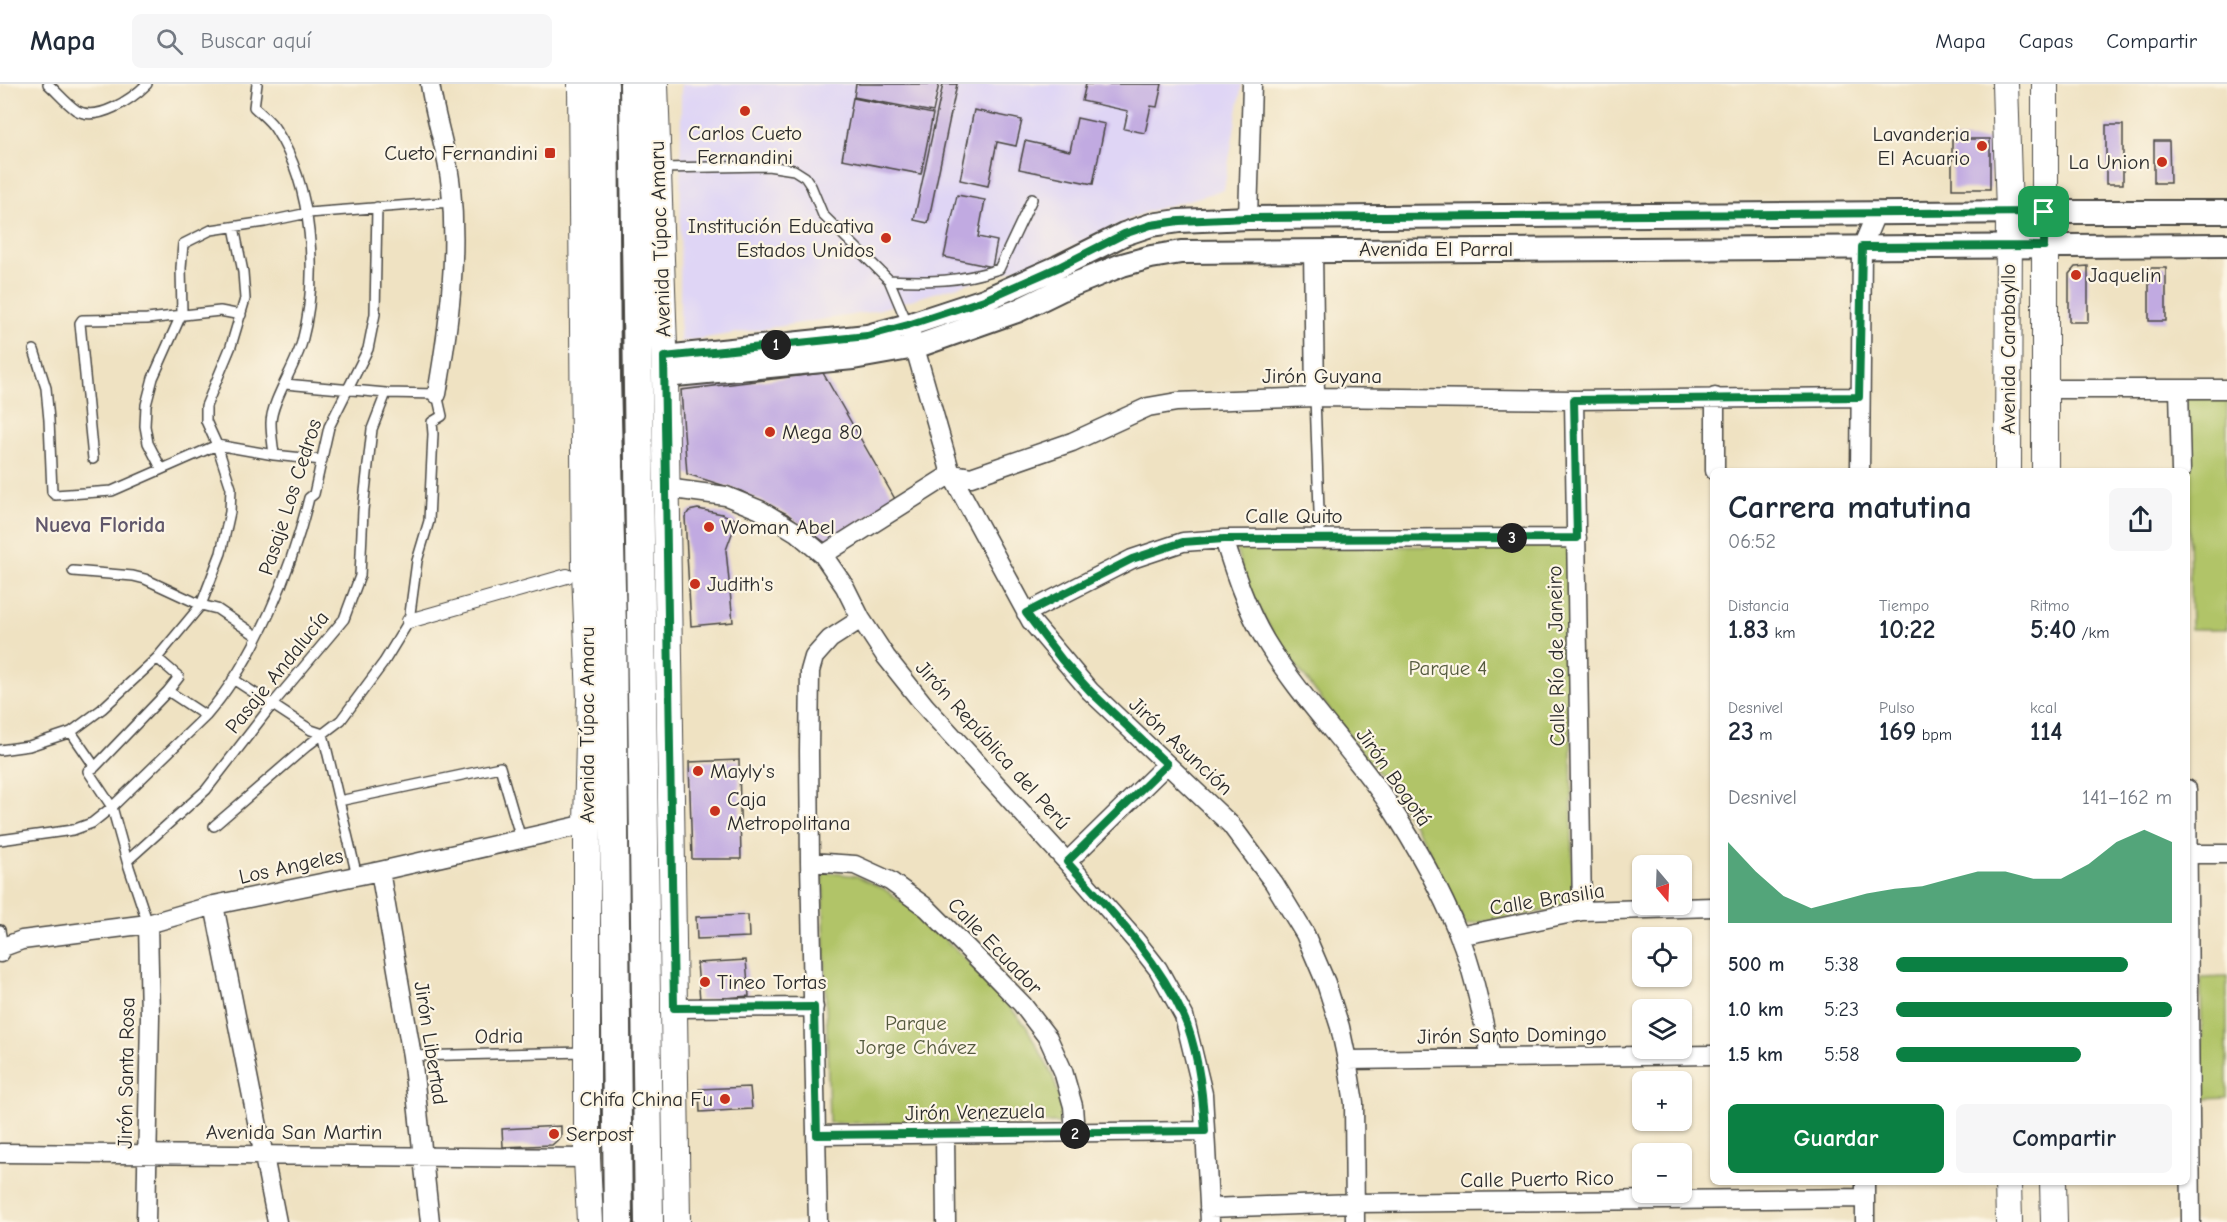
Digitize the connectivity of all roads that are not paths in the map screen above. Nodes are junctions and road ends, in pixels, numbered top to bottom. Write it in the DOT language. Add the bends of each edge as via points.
graph roads {
  1 [pos="48,84"];
  2 [pos="147,84"];
  3 [pos="257,84"];
  4 [pos="430,84"];
  5 [pos="582,84"];
  6 [pos="604,84"];
  7 [pos="634,84"];
  8 [pos="655,84"];
  9 [pos="1252,84"];
  10 [pos="2006,84"];
  11 [pos="2045,84"];
  12 [pos="658,168"];
  13 [pos="1032,199"];
  14 [pos="451,202"];
  15 [pos="377,207"];
  16 [pos="2009,212"];
  17 [pos="2044,212"];
  18 [pos="2227,212"];
  19 [pos="308,213"];
  20 [pos="1876,214"];
  21 [pos="1248,218"];
  22 [pos="234,227"];
  23 [pos="2227,245"];
  24 [pos="2044,246"];
  25 [pos="1862,247"];
  26 [pos="2008,247"];
  27 [pos="1314,250"];
  28 [pos="889,280"];
  29 [pos="182,314"];
  30 [pos="241,315"];
  31 [pos="908,325"];
  32 [pos="915,347"];
  33 [pos="34,350"];
  34 [pos="665,366"];
  35 [pos="285,384"];
  36 [pos="2044,389"];
  37 [pos="2179,389"];
  38 [pos="2227,389"];
  39 [pos="348,390"];
  40 [pos="386,393"];
  41 [pos="437,394"];
  42 [pos="1315,397"];
  43 [pos="1859,397"];
  44 [pos="1715,398"];
  45 [pos="1574,400"];
  46 [pos="217,445"];
  47 [pos="274,455"];
  48 [pos="93,459"];
  49 [pos="322,460"];
  50 [pos="161,468"];
  51 [pos="1715,468"];
  52 [pos="1860,468"];
  53 [pos="2008,468"];
  54 [pos="2045,468"];
  55 [pos="2181,468"];
  56 [pos="951,474"];
  57 [pos="666,488"];
  58 [pos="1577,538"];
  59 [pos="1224,539"];
  60 [pos="1320,539"];
  61 [pos="823,555"];
  62 [pos="73,571"];
  63 [pos="567,576"];
  64 [pos="201,605"];
  65 [pos="1026,613"];
  66 [pos="861,619"];
  67 [pos="409,621"];
  68 [pos="257,636"];
  69 [pos="157,658"];
  70 [pos="233,679"];
  71 [pos="168,691"];
  72 [pos="271,706"];
  73 [pos="206,716"];
  74 [pos="71,732"];
  75 [pos="323,734"];
  76 [pos="0,750"];
  77 [pos="1167,764"];
  78 [pos="95,767"];
  79 [pos="339,801"];
  80 [pos="112,807"];
  81 [pos="587,824"];
  82 [pos="214,826"];
  83 [pos="520,839"];
  84 [pos="0,840"];
  85 [pos="2190,854"];
  86 [pos="2227,854"];
  87 [pos="127,861"];
  88 [pos="810,862"];
  89 [pos="1067,862"];
  90 [pos="380,871"];
  91 [pos="357,876"];
  92 [pos="214,905"];
  93 [pos="1710,908"];
  94 [pos="1582,911"];
  95 [pos="148,924"];
  96 [pos="1460,936"];
  97 [pos="1,944"];
  98 [pos="814,1007"];
  99 [pos="674,1008"];
  100 [pos="587,1052"];
  101 [pos="1710,1055"];
  102 [pos="412,1056"];
  103 [pos="1491,1058"];
  104 [pos="1347,1060"];
  105 [pos="2190,1130"];
  106 [pos="1205,1131"];
  107 [pos="1074,1134"];
  108 [pos="817,1135"];
  109 [pos="945,1135"];
  110 [pos="0,1153"];
  111 [pos="265,1154"];
  112 [pos="147,1155"];
  113 [pos="424,1156"];
  114 [pos="587,1158"];
  115 [pos="2008,1185"];
  116 [pos="2053,1185"];
  117 [pos="1865,1190"];
  118 [pos="1355,1203"];
  119 [pos="1209,1215"];
  120 [pos="146,1222"];
  121 [pos="278,1222"];
  122 [pos="430,1222"];
  123 [pos="590,1222"];
  124 [pos="618,1222"];
  125 [pos="649,1222"];
  126 [pos="677,1222"];
  127 [pos="818,1222"];
  128 [pos="946,1222"];
  129 [pos="1355,1222"];
  130 [pos="1865,1222"];
  131 [pos="2009,1222"];
  132 [pos="2054,1222"];
  133 [pos="2191,1222"];
  1 -- 2 [label="lane" via="77,110 92,114 111,108"];
  3 -- 19 [label="lane" via="254,107 275,128 288,151"];
  4 -- 14 [label="street" via="446,154"];
  5 -- 81 [label="main road, Avenida Túpac Amaru" via="585,550 590,699"];
  6 -- 124 [label="highway, Avenida Túpac Amaru"];
  7 -- 125 [label="highway, Avenida Túpac Amaru"];
  8 -- 12 [label="main road, Avenida Túpac Amaru"];
  9 -- 21 [label="street"];
  10 -- 16 [label="main road, Avenida Carabayllo"];
  11 -- 17 [label="main road, Avenida Carabayllo"];
  12 -- 28 [label="lane" via="768,166 794,170 811,186 823,215"];
  12 -- 34 [label="main road, Avenida Túpac Amaru"];
  13 -- 28 [label="lane" via="999,269 970,278 935,282"];
  14 -- 15 [label="lane"];
  14 -- 41 [label="street" via="451,300"];
  15 -- 19 [label="lane"];
  15 -- 39 [label="lane, Pasaje Los Cedros" via="375,314 368,349"];
  16 -- 17 [label="street, Avenida El Parral"];
  16 -- 20 [label="street, Avenida El Parral"];
  16 -- 26 [label="main road, Avenida Carabayllo"];
  17 -- 18 [label="street, Avenida El Parral"];
  17 -- 24 [label="main road, Avenida Carabayllo"];
  19 -- 22 [label="lane"];
  19 -- 35 [label="lane" via="309,301 302,343"];
  20 -- 21 [label="street, Avenida El Parral"];
  20 -- 25 [label="street"];
  21 -- 31 [label="street, Avenida El Parral" via="1151,225 984,300"];
  22 -- 29 [label="lane" via="211,230 183,244"];
  22 -- 30 [label="lane" via="243,273 245,299"];
  23 -- 24 [label="street, Avenida El Parral"];
  24 -- 26 [label="street, Avenida El Parral"];
  24 -- 36 [label="main road, Avenida Carabayllo"];
  25 -- 26 [label="street, Avenida El Parral"];
  25 -- 27 [label="street, Avenida El Parral"];
  25 -- 43 [label="street"];
  26 -- 53 [label="main road, Avenida Carabayllo"];
  27 -- 32 [label="street, Avenida El Parral" via="1181,252 1151,257"];
  27 -- 42 [label="street"];
  28 -- 31 [label="lane"];
  29 -- 30 [label="lane" via="220,311"];
  29 -- 48 [label="lane" via="80,323"];
  29 -- 50 [label="lane" via="153,378 146,405 148,443"];
  30 -- 46 [label="lane" via="206,406 206,421"];
  31 -- 32 [label="street, Jirón Asunción"];
  31 -- 34 [label="street, Avenida El Parral" via="867,336"];
  32 -- 34 [label="street, Avenida El Parral" via="853,358"];
  32 -- 56 [label="street, Jirón Asunción"];
  33 -- 50 [label="lane" via="46,388 55,495 112,490"];
  34 -- 57 [label="main road, Avenida Túpac Amaru"];
  35 -- 39 [label="lane"];
  35 -- 47 [label="lane" via="271,422"];
  36 -- 37 [label="street"];
  36 -- 54 [label="main road, Avenida Carabayllo"];
  37 -- 38 [label="street"];
  37 -- 55 [label="street"];
  39 -- 40 [label="lane"];
  39 -- 49 [label="lane, Pasaje Los Cedros" via="329,427"];
  40 -- 41 [label="lane"];
  40 -- 72 [label="lane, Pasaje Andalucía" via="372,429 360,576 344,619"];
  41 -- 67 [label="lane" via="442,416 432,422 429,521 417,561"];
  42 -- 45 [label="street, Jirón Guyana"];
  42 -- 56 [label="street, Jirón Guyana" via="1195,400 1148,407 1072,442 971,477"];
  42 -- 60 [label="lane"];
  43 -- 44 [label="street, Jirón Guyana"];
  43 -- 52 [label="street"];
  44 -- 45 [label="street, Jirón Guyana"];
  44 -- 51 [label="street"];
  45 -- 58 [label="street, Calle Río de Janeiro"];
  46 -- 47 [label="lane"];
  46 -- 50 [label="lane"];
  46 -- 64 [label="lane" via="231,488 230,512 221,553"];
  47 -- 49 [label="lane"];
  49 -- 68 [label="lane, Pasaje Los Cedros" via="285,579"];
  56 -- 61 [label="street"];
  56 -- 65 [label="street, Jirón Asunción"];
  57 -- 61 [label="street, Jirón República del Perú" via="726,496 760,510 796,532"];
  57 -- 99 [label="main road, Avenida Túpac Amaru"];
  58 -- 60 [label="street, Calle Quito"];
  58 -- 94 [label="street, Calle Río de Janeiro"];
  59 -- 60 [label="street, Calle Quito"];
  59 -- 65 [label="street, Calle Quito" via="1183,542 1132,559"];
  59 -- 96 [label="street, Jirón Bogotá" via="1240,591 1265,639 1387,802 1420,854"];
  61 -- 66 [label="street, Jirón República del Perú"];
  62 -- 64 [label="lane" via="146,579"];
  63 -- 67 [label="street"];
  64 -- 68 [label="lane" via="217,609"];
  64 -- 69 [label="lane"];
  65 -- 77 [label="street, Jirón Asunción" via="1090,691"];
  66 -- 88 [label="street" via="830,639 814,657 810,670"];
  66 -- 89 [label="street, Jirón República del Perú" via="925,706"];
  67 -- 75 [label="lane" via="358,700"];
  68 -- 70 [label="lane, Pasaje Los Cedros"];
  69 -- 71 [label="lane" via="179,677"];
  69 -- 74 [label="lane"];
  70 -- 72 [label="lane"];
  70 -- 73 [label="lane, Pasaje Los Cedros"];
  71 -- 73 [label="lane"];
  71 -- 78 [label="lane"];
  72 -- 75 [label="lane"];
  72 -- 87 [label="lane, Pasaje Andalucía" via="206,790"];
  73 -- 80 [label="lane, Pasaje Los Cedros"];
  74 -- 76 [label="lane" via="29,746"];
  74 -- 78 [label="lane"];
  75 -- 79 [label="lane"];
  75 -- 82 [label="lane"];
  77 -- 89 [label="street"];
  77 -- 104 [label="street, Jirón Asunción" via="1231,825 1274,882 1305,934 1326,983"];
  78 -- 80 [label="lane" via="88,771"];
  79 -- 83 [label="lane" via="500,766"];
  79 -- 91 [label="lane"];
  80 -- 84 [label="lane, Pasaje Los Cedros" via="92,823 73,830"];
  80 -- 87 [label="lane"];
  81 -- 83 [label="street, Los Angeles"];
  81 -- 100 [label="main road, Avenida Túpac Amaru"];
  83 -- 90 [label="street, Los Angeles"];
  85 -- 86 [label="street"];
  87 -- 95 [label="lane"];
  88 -- 98 [label="street"];
  88 -- 107 [label="street, Calle Ecuador" via="855,865 890,881 927,908 1022,1004 1048,1038 1063,1071 1074,1106"];
  89 -- 106 [label="street, Jirón República del Perú" via="1158,969 1184,1016 1203,1094"];
  90 -- 91 [label="street, Los Angeles"];
  90 -- 102 [label="street, Jirón Libertad"];
  91 -- 92 [label="street, Los Angeles"];
  92 -- 95 [label="street, Los Angeles"];
  92 -- 111 [label="street"];
  93 -- 94 [label="street, Calle Brasilia"];
  94 -- 96 [label="street, Calle Brasilia"];
  95 -- 97 [label="street, Los Angeles"];
  95 -- 112 [label="street, Jirón Santa Rosa"];
  96 -- 103 [label="street, Jirón Bogotá"];
  98 -- 99 [label="street"];
  98 -- 108 [label="street"];
  99 -- 126 [label="main road, Avenida Túpac Amaru"];
  100 -- 102 [label="lane, Odria"];
  100 -- 114 [label="main road, Avenida Túpac Amaru"];
  101 -- 103 [label="street, Jirón Santo Domingo"];
  102 -- 113 [label="street, Jirón Libertad"];
  103 -- 104 [label="street, Jirón Santo Domingo"];
  104 -- 118 [label="street, Jirón Asunción" via="1353,1103"];
  105 -- 133 [label="street"];
  106 -- 107 [label="street, Jirón Venezuela"];
  106 -- 119 [label="street, Jirón República del Perú"];
  107 -- 109 [label="street, Jirón Venezuela"];
  108 -- 109 [label="street, Jirón Venezuela"];
  108 -- 127 [label="street"];
  109 -- 128 [label="street"];
  110 -- 112 [label="street, Avenida San Martin"];
  111 -- 112 [label="street, Avenida San Martin"];
  111 -- 113 [label="street, Avenida San Martin"];
  111 -- 121 [label="street"];
  112 -- 120 [label="street, Jirón Santa Rosa"];
  113 -- 114 [label="street, Avenida San Martin"];
  113 -- 122 [label="street, Jirón Libertad"];
  114 -- 123 [label="main road, Avenida Túpac Amaru"];
  115 -- 131 [label="main road"];
  116 -- 132 [label="main road"];
  117 -- 118 [label="street, Calle Puerto Rico"];
  117 -- 130 [label="street"];
  118 -- 119 [label="street, Calle Puerto Rico"];
  118 -- 129 [label="street, Jirón Asunción"];
}
